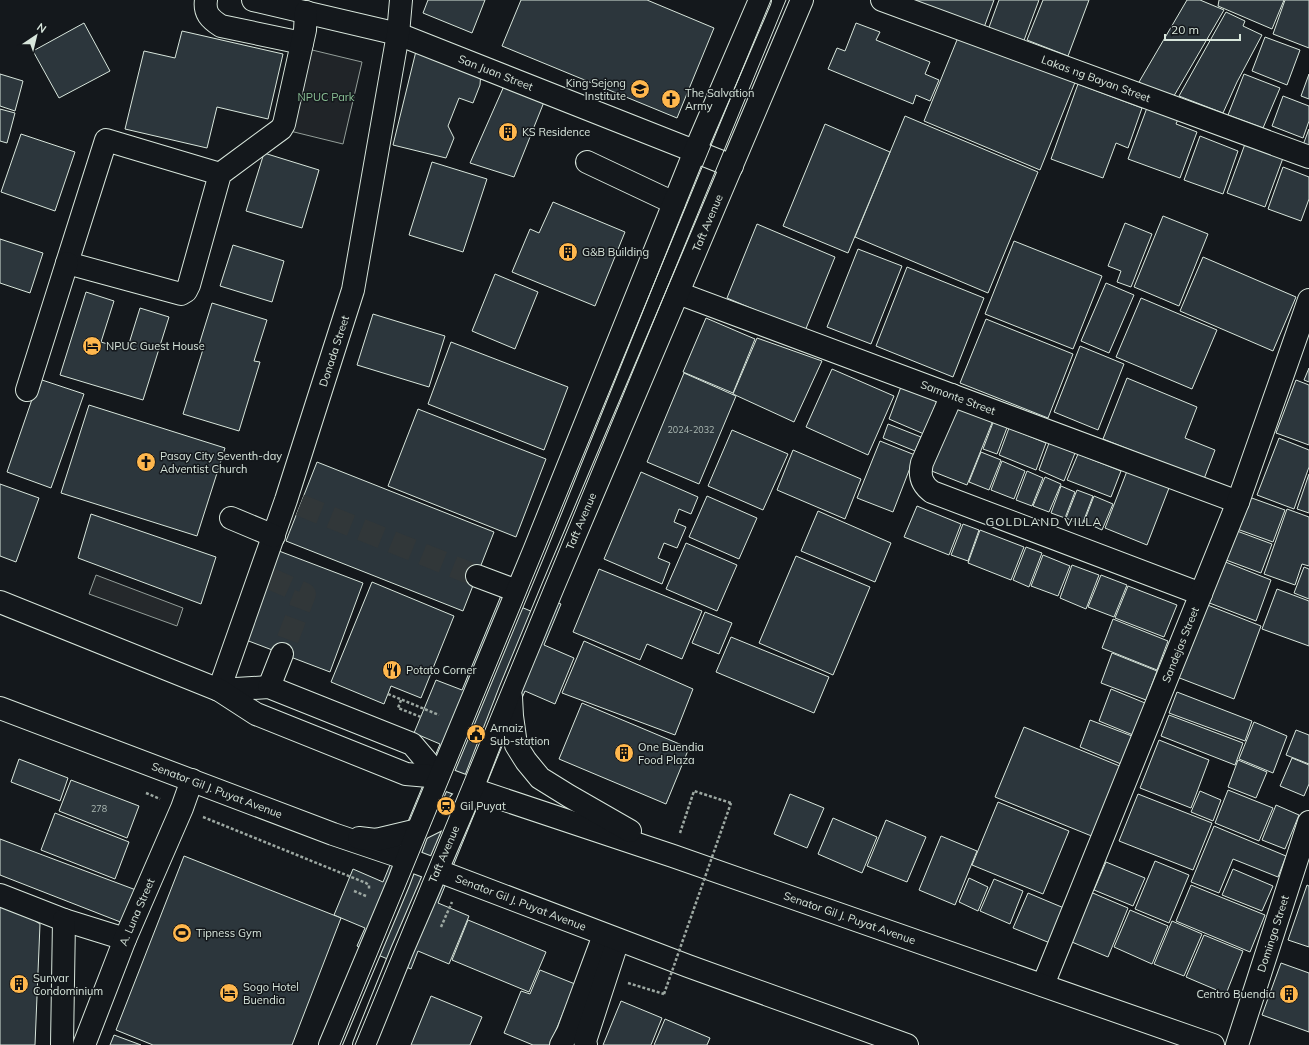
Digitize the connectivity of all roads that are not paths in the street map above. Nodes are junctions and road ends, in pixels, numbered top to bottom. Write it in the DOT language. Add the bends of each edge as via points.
graph roads {
  1 [pos="206,0"];
  2 [pos="253,0"];
  3 [pos="401,0"];
  4 [pos="760,0"];
  5 [pos="802,0"];
  6 [pos="882,0"];
  7 [pos="306,12"];
  8 [pos="398,34"];
  9 [pos="302,43"];
  10 [pos="695,152"];
  11 [pos="1309,157"];
  12 [pos="587,162"];
  13 [pos="732,166"];
  14 [pos="220,174"];
  15 [pos="674,203"];
  16 [pos="67,263"];
  17 [pos="678,293"];
  18 [pos="1309,300"];
  19 [pos="27,390"];
  20 [pos="952,395"];
  21 [pos="1238,502"];
  22 [pos="231,518"];
  23 [pos="274,536"];
  24 [pos="477,576"];
  25 [pos="517,591"];
  26 [pos="1201,594"];
  27 [pos="0,602"];
  28 [pos="282,654"];
  29 [pos="269,687"];
  30 [pos="219,690"];
  31 [pos="510,691"];
  32 [pos="0,708"];
  33 [pos="440,777"];
  34 [pos="192,780"];
  35 [pos="472,789"];
  36 [pos="1309,822"];
  37 [pos="418,830"];
  38 [pos="333,834"];
  39 [pos="673,856"];
  40 [pos="407,859"];
  41 [pos="437,870"];
  42 [pos="0,895"];
  43 [pos="64,920"];
  44 [pos="611,938"];
  45 [pos="125,939"];
  46 [pos="1043,985"];
  47 [pos="62,1045"];
  48 [pos="84,1045"];
  49 [pos="330,1045"];
  50 [pos="364,1045"];
  51 [pos="561,1045"];
  52 [pos="586,1045"];
  53 [pos="907,1045"];
  54 [pos="1213,1045"];
  55 [pos="1237,1045"];
  1 -- 9 [label="main road" via="206,10 210,19 221,26"];
  2 -- 7 [label="main road, San Juan Street"];
  3 -- 8 [label="main road, Donada Street"];
  4 -- 10 [label="main road"];
  5 -- 13 [label="main road, Taft Avenue"];
  6 -- 11 [label="main road, Lakas ng Bayan Street"];
  7 -- 8 [label="main road, San Juan Street"];
  7 -- 9 [label="main road"];
  8 -- 10 [label="main road, San Juan Street"];
  8 -- 23 [label="main road, Donada Street" via="353,290 293,502"];
  9 -- 14 [label="main road" via="281,129"];
  10 -- 13 [label="main road, San Juan Street"];
  10 -- 15 [label="main road"];
  12 -- 15 [label="main road"];
  13 -- 17 [label="main road, Taft Avenue"];
  14 -- 16 [label="main road" via="189,285 181,294"];
  14 -- 16 [label="main road" via="106,140"];
  15 -- 25 [label="main road"];
  16 -- 19 [label="main road"];
  17 -- 20 [label="main road, Samonte Street"];
  17 -- 31 [label="main road, Taft Avenue"];
  18 -- 21 [label="main road, Sandejas Street"];
  20 -- 21 [label="main road, Samonte Street"];
  20 -- 26 [label="main road" via="922,464 921,478 927,489"];
  21 -- 26 [label="main road, Sandejas Street"];
  22 -- 23 [label="main road"];
  23 -- 30 [label="main road, Donada Street" via="264,577"];
  24 -- 25 [label="main road"];
  25 -- 33 [label="main road"];
  26 -- 46 [label="main road, Sandejas Street"];
  27 -- 30 [label="main road, Senator Gil J. Puyat Avenue"];
  28 -- 29 [label="main road"];
  29 -- 30 [label="main road, Senator Gil J. Puyat Avenue"];
  29 -- 33 [label="main road, Senator Gil J. Puyat Avenue" via="412,744"];
  30 -- 33 [label="main road, Senator Gil J. Puyat Avenue" via="256,714 406,774"];
  31 -- 35 [label="main road, Taft Avenue"];
  31 -- 39 [label="main road" via="516,745 540,778"];
  32 -- 34 [label="main road, Senator Gil J. Puyat Avenue"];
  33 -- 35 [label="main road, Senator Gil J. Puyat Avenue"];
  33 -- 37 [label="main road"];
  34 -- 38 [label="main road, Senator Gil J. Puyat Avenue"];
  34 -- 45 [label="main road, A. Luna Street"];
  35 -- 37 [label="main road" via="457,806"];
  35 -- 39 [label="main road, Senator Gil J. Puyat Avenue"];
  35 -- 41 [label="main road, Taft Avenue"];
  36 -- 55 [label="main road, Dominga Street"];
  37 -- 38 [label="main road" via="376,840"];
  37 -- 40 [label="main road"];
  38 -- 40 [label="main road, Senator Gil J. Puyat Avenue"];
  39 -- 46 [label="main road, Senator Gil J. Puyat Avenue"];
  40 -- 41 [label="main road, Senator Gil J. Puyat Avenue"];
  40 -- 49 [label="main road"];
  41 -- 44 [label="main road, Senator Gil J. Puyat Avenue"];
  41 -- 50 [label="main road, Taft Avenue"];
  42 -- 43 [label="main road"];
  43 -- 45 [label="main road"];
  43 -- 47 [label="main road"];
  44 -- 51 [label="main road"];
  44 -- 52 [label="main road"];
  44 -- 53 [label="main road, Senator Gil J. Puyat Avenue"];
  45 -- 48 [label="main road, A. Luna Street"];
  46 -- 54 [label="main road, Senator Gil J. Puyat Avenue"];
}
